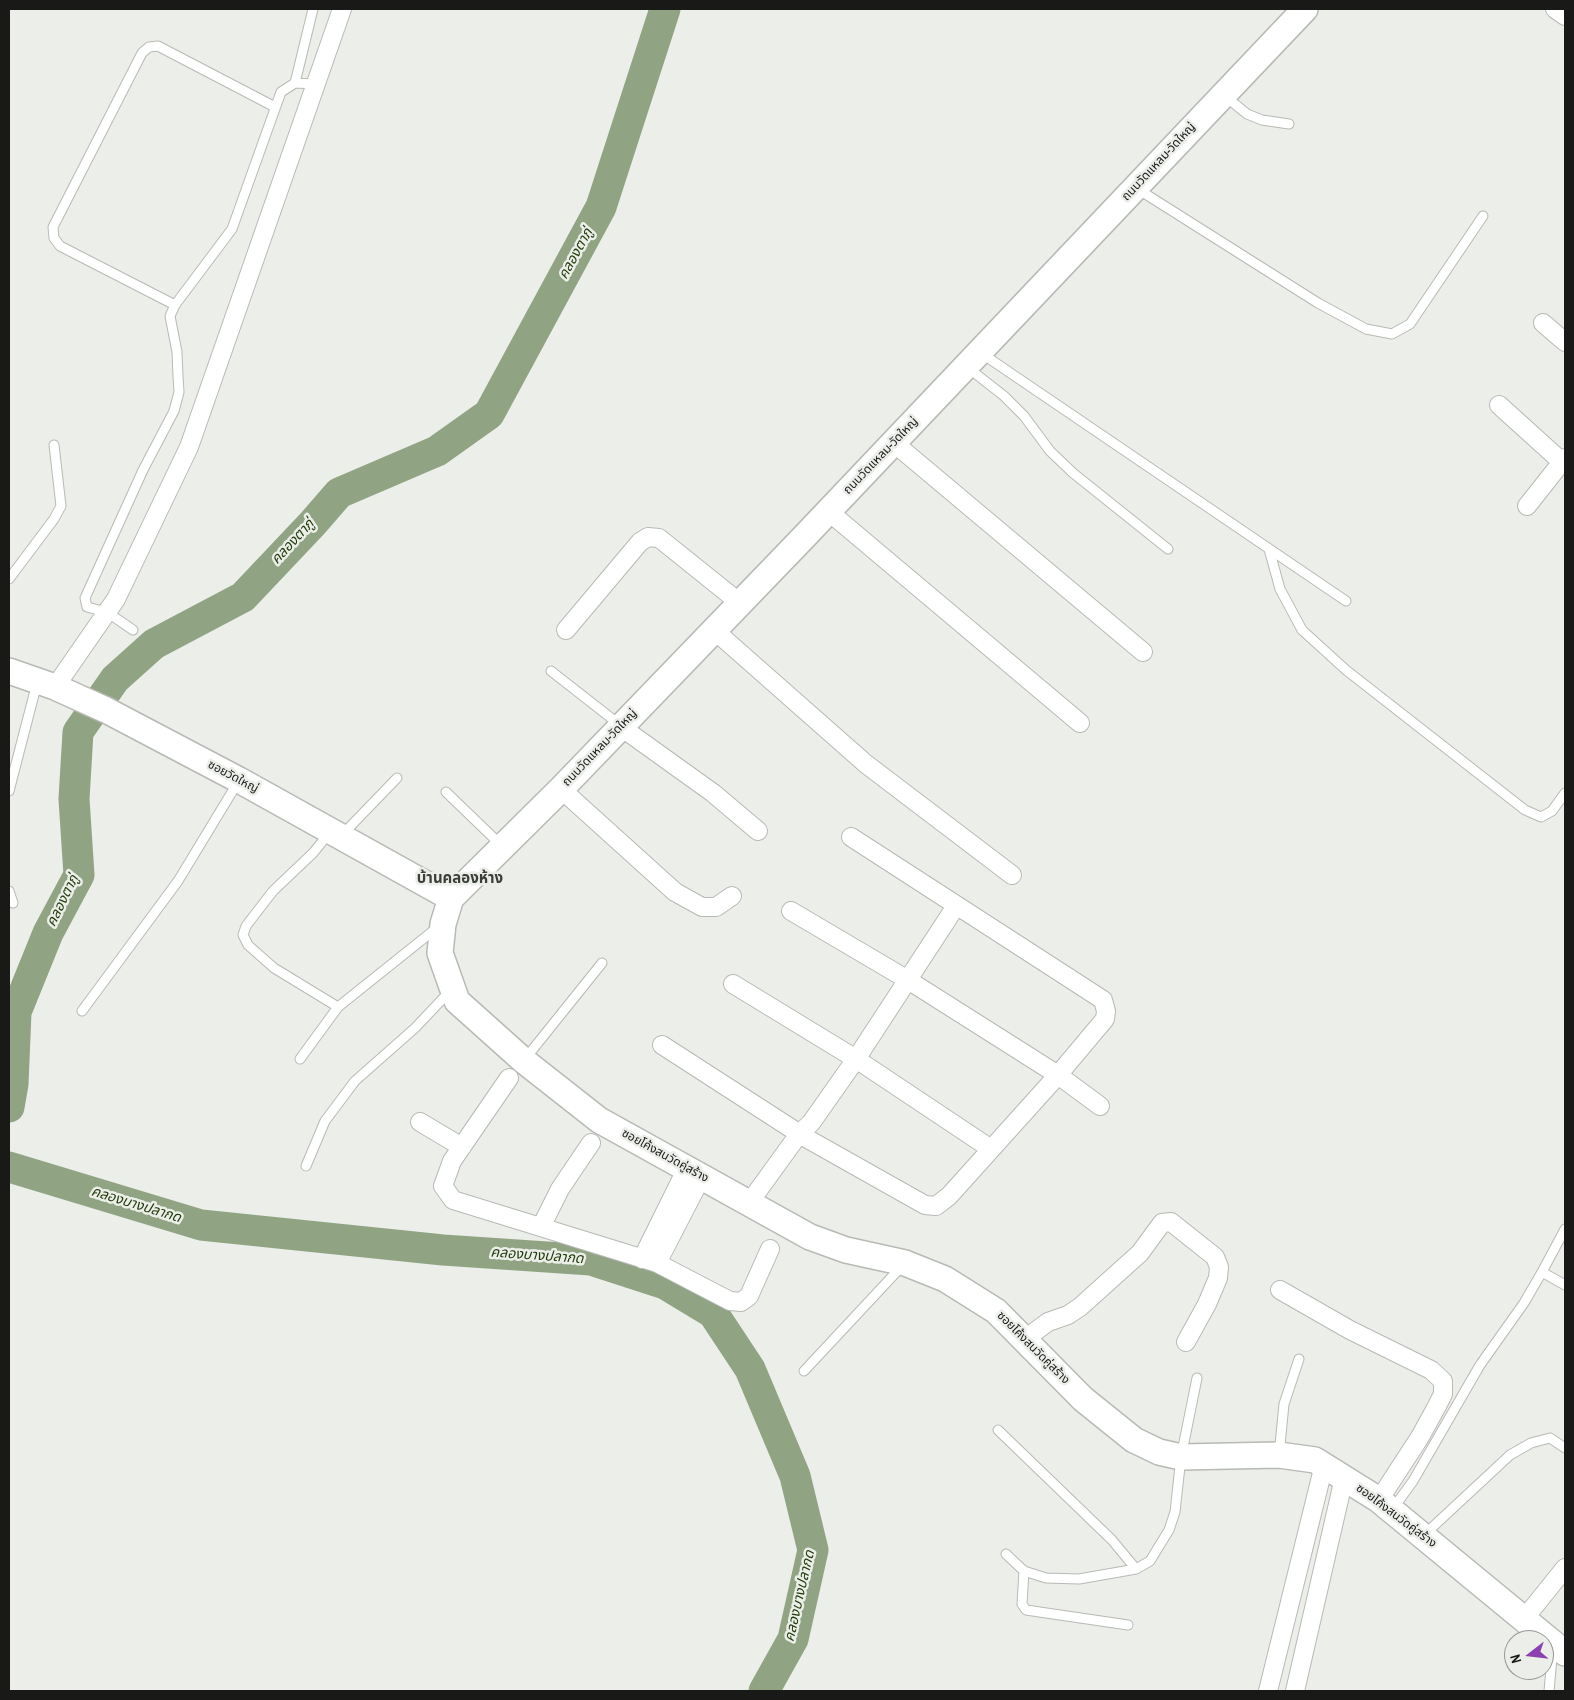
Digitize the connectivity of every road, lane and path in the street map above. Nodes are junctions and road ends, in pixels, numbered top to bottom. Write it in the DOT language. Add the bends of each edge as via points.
graph roads {
  1 [pos="313,9"];
  2 [pos="342,9"];
  3 [pos="1305,9"];
  4 [pos="1555,9"];
  5 [pos="1565,16"];
  6 [pos="295,83"];
  7 [pos="315,84"];
  8 [pos="1223,94"];
  9 [pos="275,106"];
  10 [pos="1289,124"];
  11 [pos="1136,188"];
  12 [pos="1483,216"];
  13 [pos="174,305"];
  14 [pos="1543,323"];
  15 [pos="1565,342"];
  16 [pos="973,359"];
  17 [pos="1500,405"];
  18 [pos="894,443"];
  19 [pos="54,445"];
  20 [pos="1564,460"];
  21 [pos="1527,506"];
  22 [pos="828,511"];
  23 [pos="1168,549"];
  24 [pos="1269,549"];
  25 [pos="9,579"];
  26 [pos="1346,601"];
  27 [pos="740,603"];
  28 [pos="107,612"];
  29 [pos="133,630"];
  30 [pos="566,630"];
  31 [pos="714,630"];
  32 [pos="1142,652"];
  33 [pos="9,671"];
  34 [pos="551,672"];
  35 [pos="47,684"];
  36 [pos="1080,723"];
  37 [pos="621,727"];
  38 [pos="398,778"];
  39 [pos="240,780"];
  40 [pos="561,789"];
  41 [pos="9,791"];
  42 [pos="446,792"];
  43 [pos="1565,793"];
  44 [pos="758,831"];
  45 [pos="336,834"];
  46 [pos="851,837"];
  47 [pos="503,847"];
  48 [pos="1012,876"];
  49 [pos="9,891"];
  50 [pos="732,896"];
  51 [pos="451,898"];
  52 [pos="13,903"];
  53 [pos="956,906"];
  54 [pos="790,911"];
  55 [pos="443,924"];
  56 [pos="602,963"];
  57 [pos="908,980"];
  58 [pos="733,984"];
  59 [pos="452,989"];
  60 [pos="338,1008"];
  61 [pos="82,1011"];
  62 [pos="662,1045"];
  63 [pos="300,1059"];
  64 [pos="856,1059"];
  65 [pos="516,1069"];
  66 [pos="1058,1075"];
  67 [pos="1100,1106"];
  68 [pos="420,1122"];
  69 [pos="805,1132"];
  70 [pos="591,1143"];
  71 [pos="462,1147"];
  72 [pos="992,1149"];
  73 [pos="306,1166"];
  74 [pos="694,1172"];
  75 [pos="755,1206"];
  76 [pos="541,1227"];
  77 [pos="1565,1229"];
  78 [pos="770,1249"];
  79 [pos="650,1261"];
  80 [pos="905,1263"];
  81 [pos="1542,1272"];
  82 [pos="1565,1286"];
  83 [pos="1280,1290"];
  84 [pos="1025,1339"];
  85 [pos="1186,1342"];
  86 [pos="1299,1358"];
  87 [pos="804,1371"];
  88 [pos="1197,1378"];
  89 [pos="998,1430"];
  90 [pos="1565,1448"];
  91 [pos="1279,1455"];
  92 [pos="1181,1457"];
  93 [pos="1334,1472"];
  94 [pos="1386,1505"];
  95 [pos="1424,1536"];
  96 [pos="1006,1554"];
  97 [pos="1565,1568"];
  98 [pos="1136,1569"];
  99 [pos="1024,1571"];
  100 [pos="1524,1619"];
  101 [pos="1128,1625"];
  102 [pos="1559,1648"];
  103 [pos="1268,1691"];
  104 [pos="1295,1691"];
  105 [pos="1549,1691"];
  1 -- 6 [label="lane"];
  2 -- 7 [label="street"];
  3 -- 8 [label="street, ถนนวัดแหลม-วัดใหญ่"];
  4 -- 5 [label="street"];
  6 -- 7 [label="lane"];
  6 -- 9 [label="lane" via="281,92"];
  7 -- 28 [label="street" via="189,447"];
  8 -- 10 [label="lane" via="1247,114"];
  8 -- 11 [label="street, ถนนวัดแหลม-วัดใหญ่"];
  9 -- 13 [label="lane" via="232,229"];
  9 -- 13 [label="lane" via="158,46 149,47 142,53 53,227 54,238 60,246"];
  11 -- 12 [label="lane" via="1318,303 1366,329 1392,334 1410,324"];
  11 -- 16 [label="street, ถนนวัดแหลม-วัดใหญ่"];
  13 -- 28 [label="lane" via="170,316 179,392 174,411 143,470 85,598 87,607"];
  14 -- 15 [label="street"];
  16 -- 18 [label="street, ถนนวัดแหลม-วัดใหญ่"];
  16 -- 23 [label="lane" via="1072,473"];
  16 -- 24 [label="lane"];
  17 -- 20 [label="street"];
  18 -- 22 [label="street, ถนนวัดแหลม-วัดใหญ่"];
  18 -- 32 [label="street"];
  19 -- 25 [label="lane" via="61,506"];
  20 -- 21 [label="street"];
  22 -- 27 [label="street, ถนนวัดแหลม-วัดใหญ่"];
  22 -- 36 [label="street"];
  24 -- 26 [label="lane"];
  24 -- 43 [label="lane" via="1280,589 1302,630 1346,670 1525,810 1541,817 1552,811"];
  27 -- 30 [label="street" via="658,538 648,538 640,542"];
  27 -- 31 [label="street, ถนนวัดแหลม-วัดใหญ่"];
  28 -- 29 [label="lane"];
  28 -- 35 [label="street"];
  31 -- 37 [label="street, ถนนวัดแหลม-วัดใหญ่"];
  31 -- 48 [label="street" via="866,764"];
  33 -- 35 [label="street, ซอยวัดใหญ่"];
  34 -- 37 [label="lane"];
  35 -- 39 [label="street, ซอยวัดใหญ่" via="80,697"];
  35 -- 41 [label="lane"];
  37 -- 40 [label="street, ถนนวัดแหลม-วัดใหญ่"];
  37 -- 44 [label="street" via="712,792"];
  38 -- 45 [label="lane"];
  39 -- 45 [label="street, ซอยวัดใหญ่"];
  39 -- 61 [label="lane" via="178,881"];
  40 -- 47 [label="street, ถนนวัดแหลม-วัดใหญ่"];
  40 -- 50 [label="street" via="675,892 702,907 716,907"];
  42 -- 47 [label="lane"];
  45 -- 51 [label="street, ซอยวัดใหญ่"];
  45 -- 60 [label="lane" via="274,891 246,926 243,935 248,945 274,968"];
  46 -- 53 [label="street"];
  47 -- 51 [label="street, ถนนวัดแหลม-วัดใหญ่"];
  49 -- 52 [label="lane"];
  51 -- 55 [label="street, ซอยโค้งสนวัดคู่สร้าง"];
  53 -- 57 [label="street"];
  53 -- 66 [label="street" via="1103,1000 1105,1019"];
  54 -- 57 [label="street"];
  55 -- 59 [label="street, ซอยโค้งสนวัดคู่สร้าง" via="440,953"];
  55 -- 60 [label="lane"];
  56 -- 65 [label="lane"];
  57 -- 64 [label="street"];
  57 -- 66 [label="street"];
  58 -- 64 [label="street"];
  59 -- 65 [label="street, ซอยโค้งสนวัดคู่สร้าง" via="457,1001"];
  59 -- 73 [label="lane" via="415,1028 355,1081 325,1121"];
  60 -- 63 [label="lane"];
  62 -- 69 [label="street"];
  64 -- 69 [label="street"];
  64 -- 72 [label="street"];
  65 -- 71 [label="street"];
  65 -- 74 [label="street, ซอยโค้งสนวัดคู่สร้าง" via="599,1120"];
  66 -- 67 [label="street"];
  66 -- 72 [label="street"];
  68 -- 71 [label="street"];
  69 -- 72 [label="street" via="925,1205 936,1206"];
  69 -- 75 [label="street"];
  70 -- 76 [label="street" via="560,1190"];
  71 -- 76 [label="street" via="452,1161 443,1186 446,1193 453,1200"];
  74 -- 75 [label="street, ซอยโค้งสนวัดคู่สร้าง"];
  74 -- 79 [label="street"];
  75 -- 80 [label="street, ซอยโค้งสนวัดคู่สร้าง" via="810,1237 846,1250"];
  76 -- 79 [label="street"];
  77 -- 81 [label="lane"];
  78 -- 79 [label="street" via="749,1296 741,1302 730,1301"];
  80 -- 84 [label="street, ซอยโค้งสนวัดคู่สร้าง" via="945,1279 996,1311"];
  80 -- 87 [label="lane"];
  81 -- 82 [label="lane"];
  81 -- 94 [label="lane" via="1480,1365 1413,1481"];
  83 -- 94 [label="street" via="1350,1330 1431,1370 1443,1381 1444,1394"];
  84 -- 85 [label="street" via="1048,1322 1080,1307 1140,1253 1162,1224 1171,1222 1215,1257 1219,1267 1207,1304"];
  84 -- 92 [label="street, ซอยโค้งสนวัดคู่สร้าง" via="1083,1399 1134,1440 1159,1452"];
  86 -- 91 [label="lane" via="1284,1404"];
  88 -- 92 [label="lane"];
  89 -- 98 [label="lane" via="1112,1540"];
  90 -- 95 [label="lane" via="1550,1438 1531,1443 1510,1455"];
  91 -- 92 [label="street, ซอยโค้งสนวัดคู่สร้าง"];
  91 -- 93 [label="street, ซอยโค้งสนวัดคู่สร้าง" via="1315,1460"];
  92 -- 98 [label="lane" via="1175,1512 1169,1530 1150,1561"];
  93 -- 94 [label="street, ซอยโค้งสนวัดคู่สร้าง"];
  93 -- 103 [label="street"];
  93 -- 104 [label="street"];
  94 -- 95 [label="street, ซอยโค้งสนวัดคู่สร้าง"];
  95 -- 100 [label="street, ซอยโค้งสนวัดคู่สร้าง"];
  96 -- 99 [label="lane"];
  97 -- 100 [label="street"];
  98 -- 99 [label="lane" via="1079,1580 1046,1578"];
  99 -- 101 [label="lane" via="1022,1604 1026,1610"];
  100 -- 102 [label="street, ซอยโค้งสนวัดคู่สร้าง"];
  102 -- 105 [label="lane"];
}
